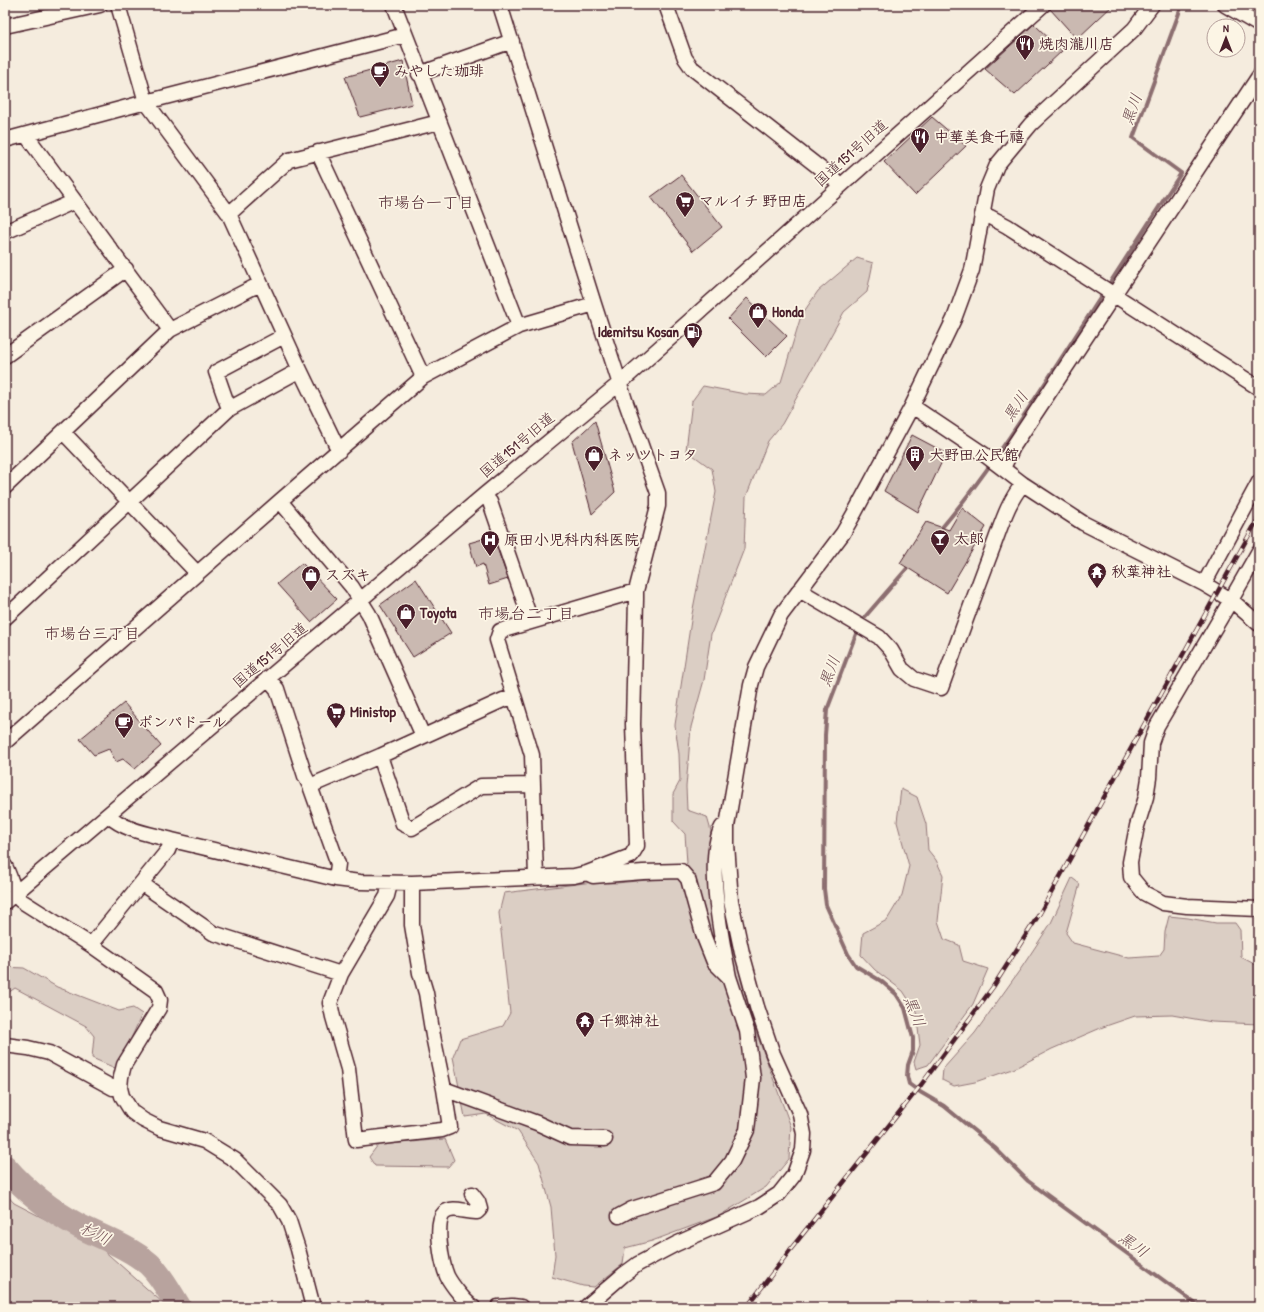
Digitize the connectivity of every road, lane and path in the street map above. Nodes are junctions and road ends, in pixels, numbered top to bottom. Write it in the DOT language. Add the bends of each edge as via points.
graph roads {
  1 [pos="100,5"];
  2 [pos="118,5"];
  3 [pos="394,5"];
  4 [pos="500,5"];
  5 [pos="666,5"];
  6 [pos="1042,5"];
  7 [pos="1152,5"];
  8 [pos="1226,5"];
  9 [pos="1259,25"];
  10 [pos="5,26"];
  11 [pos="405,35"];
  12 [pos="512,41"];
  13 [pos="420,74"];
  14 [pos="1259,76"];
  15 [pos="146,102"];
  16 [pos="439,122"];
  17 [pos="26,134"];
  18 [pos="5,140"];
  19 [pos="318,152"];
  20 [pos="840,186"];
  21 [pos="75,201"];
  22 [pos="229,214"];
  23 [pos="982,215"];
  24 [pos="5,232"];
  25 [pos="126,269"];
  26 [pos="260,284"];
  27 [pos="1114,295"];
  28 [pos="594,304"];
  29 [pos="519,326"];
  30 [pos="170,330"];
  31 [pos="284,336"];
  32 [pos="5,356"];
  33 [pos="300,370"];
  34 [pos="423,377"];
  35 [pos="620,383"];
  36 [pos="1259,388"];
  37 [pos="912,406"];
  38 [pos="229,409"];
  39 [pos="64,432"];
  40 [pos="339,451"];
  41 [pos="1002,467"];
  42 [pos="1259,482"];
  43 [pos="1023,484"];
  44 [pos="5,487"];
  45 [pos="484,495"];
  46 [pos="129,501"];
  47 [pos="280,501"];
  48 [pos="1259,551"];
  49 [pos="197,573"];
  50 [pos="1204,584"];
  51 [pos="799,590"];
  52 [pos="636,591"];
  53 [pos="361,600"];
  54 [pos="1231,600"];
  55 [pos="5,618"];
  56 [pos="531,622"];
  57 [pos="1259,624"];
  58 [pos="268,678"];
  59 [pos="514,697"];
  60 [pos="422,736"];
  61 [pos="5,742"];
  62 [pos="380,756"];
  63 [pos="533,785"];
  64 [pos="310,786"];
  65 [pos="108,815"];
  66 [pos="728,826"];
  67 [pos="172,840"];
  68 [pos="5,866"];
  69 [pos="587,873"];
  70 [pos="536,878"];
  71 [pos="336,879"];
  72 [pos="412,883"];
  73 [pos="142,884"];
  74 [pos="390,884"];
  75 [pos="10,897"];
  76 [pos="1259,909"];
  77 [pos="91,945"];
  78 [pos="341,974"];
  79 [pos="729,978"];
  80 [pos="5,1045"];
  81 [pos="120,1088"];
  82 [pos="444,1089"];
  83 [pos="605,1139"];
  84 [pos="472,1194"];
  85 [pos="619,1216"];
  86 [pos="312,1307"];
  87 [pos="473,1307"];
  88 [pos="498,1307"];
  89 [pos="521,1307"];
  90 [pos="586,1307"];
  1 -- 10 [label="street"];
  2 -- 15 [label="street"];
  3 -- 11 [label="street"];
  4 -- 12 [label="street"];
  5 -- 20 [label="street" via="685,58 692,68"];
  6 -- 20 [label="street, 国道151号旧道"];
  7 -- 23 [label="street" via="1134,29 1031,124 1009,150 997,165 987,189"];
  8 -- 9 [label="street"];
  11 -- 13 [label="street"];
  11 -- 15 [label="street"];
  12 -- 13 [label="street"];
  12 -- 28 [label="street"];
  13 -- 16 [label="street"];
  14 -- 27 [label="street"];
  15 -- 17 [label="street"];
  15 -- 22 [label="street"];
  16 -- 19 [label="street"];
  16 -- 29 [label="street"];
  17 -- 18 [label="street"];
  17 -- 21 [label="street"];
  19 -- 22 [label="street" via="289,160"];
  19 -- 34 [label="street"];
  20 -- 35 [label="street, 国道151号旧道"];
  21 -- 24 [label="street"];
  21 -- 25 [label="street"];
  22 -- 26 [label="street"];
  23 -- 27 [label="street" via="1007,226"];
  23 -- 37 [label="street" via="970,277 954,318"];
  25 -- 30 [label="street"];
  25 -- 32 [label="street"];
  26 -- 30 [label="street"];
  26 -- 31 [label="street"];
  27 -- 36 [label="street"];
  27 -- 41 [label="street"];
  28 -- 29 [label="street"];
  28 -- 35 [label="street"];
  29 -- 34 [label="street"];
  30 -- 39 [label="street"];
  31 -- 33 [label="street"];
  31 -- 38 [label="street" via="216,372"];
  33 -- 38 [label="street"];
  33 -- 40 [label="street"];
  34 -- 40 [label="street"];
  35 -- 45 [label="street, 国道151号旧道"];
  35 -- 52 [label="street" via="658,493 658,506"];
  37 -- 41 [label="street"];
  37 -- 51 [label="street" via="856,512"];
  38 -- 46 [label="street"];
  39 -- 44 [label="street"];
  39 -- 46 [label="street"];
  40 -- 47 [label="street"];
  41 -- 43 [label="street"];
  42 -- 50 [label="street"];
  43 -- 50 [label="street" via="1083,523"];
  43 -- 51 [label="street" via="1010,503 941,688 914,679 902,669 891,650 878,637"];
  45 -- 53 [label="street, 国道151号旧道"];
  45 -- 56 [label="street" via="490,502"];
  46 -- 49 [label="street"];
  46 -- 55 [label="street"];
  47 -- 49 [label="street"];
  47 -- 53 [label="street"];
  48 -- 54 [label="street"];
  49 -- 61 [label="street"];
  50 -- 54 [label="street"];
  51 -- 66 [label="street" via="781,615 756,668"];
  52 -- 56 [label="street"];
  52 -- 69 [label="street" via="633,724 637,846 631,856"];
  53 -- 58 [label="street, 国道151号旧道"];
  53 -- 60 [label="street"];
  54 -- 57 [label="street"];
  54 -- 76 [label="street" via="1157,726 1151,743 1147,790 1130,862 1131,877 1144,892 1163,903"];
  56 -- 59 [label="street" via="500,631 497,640"];
  58 -- 64 [label="street" via="277,689"];
  58 -- 65 [label="street, 国道151号旧道"];
  59 -- 60 [label="street"];
  59 -- 63 [label="street" via="532,754"];
  60 -- 62 [label="street"];
  62 -- 63 [label="street" via="403,824 412,828 481,786"];
  62 -- 64 [label="street"];
  63 -- 70 [label="street"];
  64 -- 71 [label="street" via="338,864"];
  65 -- 67 [label="street" via="124,827"];
  65 -- 75 [label="street, 国道151号旧道"];
  66 -- 79 [label="street" via="722,827 719,832 714,881"];
  66 -- 90 [label="street" via="731,901 742,953 773,1054 800,1114 804,1134 803,1150 794,1175 779,1194 759,1207 638,1264"];
  67 -- 71 [label="street"];
  67 -- 73 [label="street" via="168,850"];
  68 -- 75 [label="street" via="11,878"];
  69 -- 70 [label="street"];
  69 -- 79 [label="street" via="594,876 682,871 688,879 704,937 714,962"];
  70 -- 72 [label="street"];
  71 -- 74 [label="street"];
  72 -- 74 [label="street"];
  72 -- 82 [label="street" via="412,925"];
  73 -- 77 [label="street"];
  73 -- 78 [label="street" via="213,933"];
  74 -- 78 [label="street" via="387,896"];
  75 -- 77 [label="street" via="20,900"];
  77 -- 81 [label="street" via="156,991 160,1000 159,1008 124,1066"];
  78 -- 82 [label="street" via="330,1003 348,1069 356,1140 450,1127"];
  79 -- 85 [label="street" via="747,1031 753,1078 747,1130 732,1161 714,1183 632,1209"];
  80 -- 81 [label="street" via="49,1053 102,1083"];
  81 -- 86 [label="street" via="132,1112 159,1128 200,1140 221,1150 235,1160 280,1205 289,1221 298,1249"];
  82 -- 83 [label="street" via="537,1123 570,1138"];
  84 -- 87 [label="street" via="480,1209 470,1213 451,1209 443,1213 439,1229 443,1265 448,1278"];
  88 -- 89 [label="street"];
}
